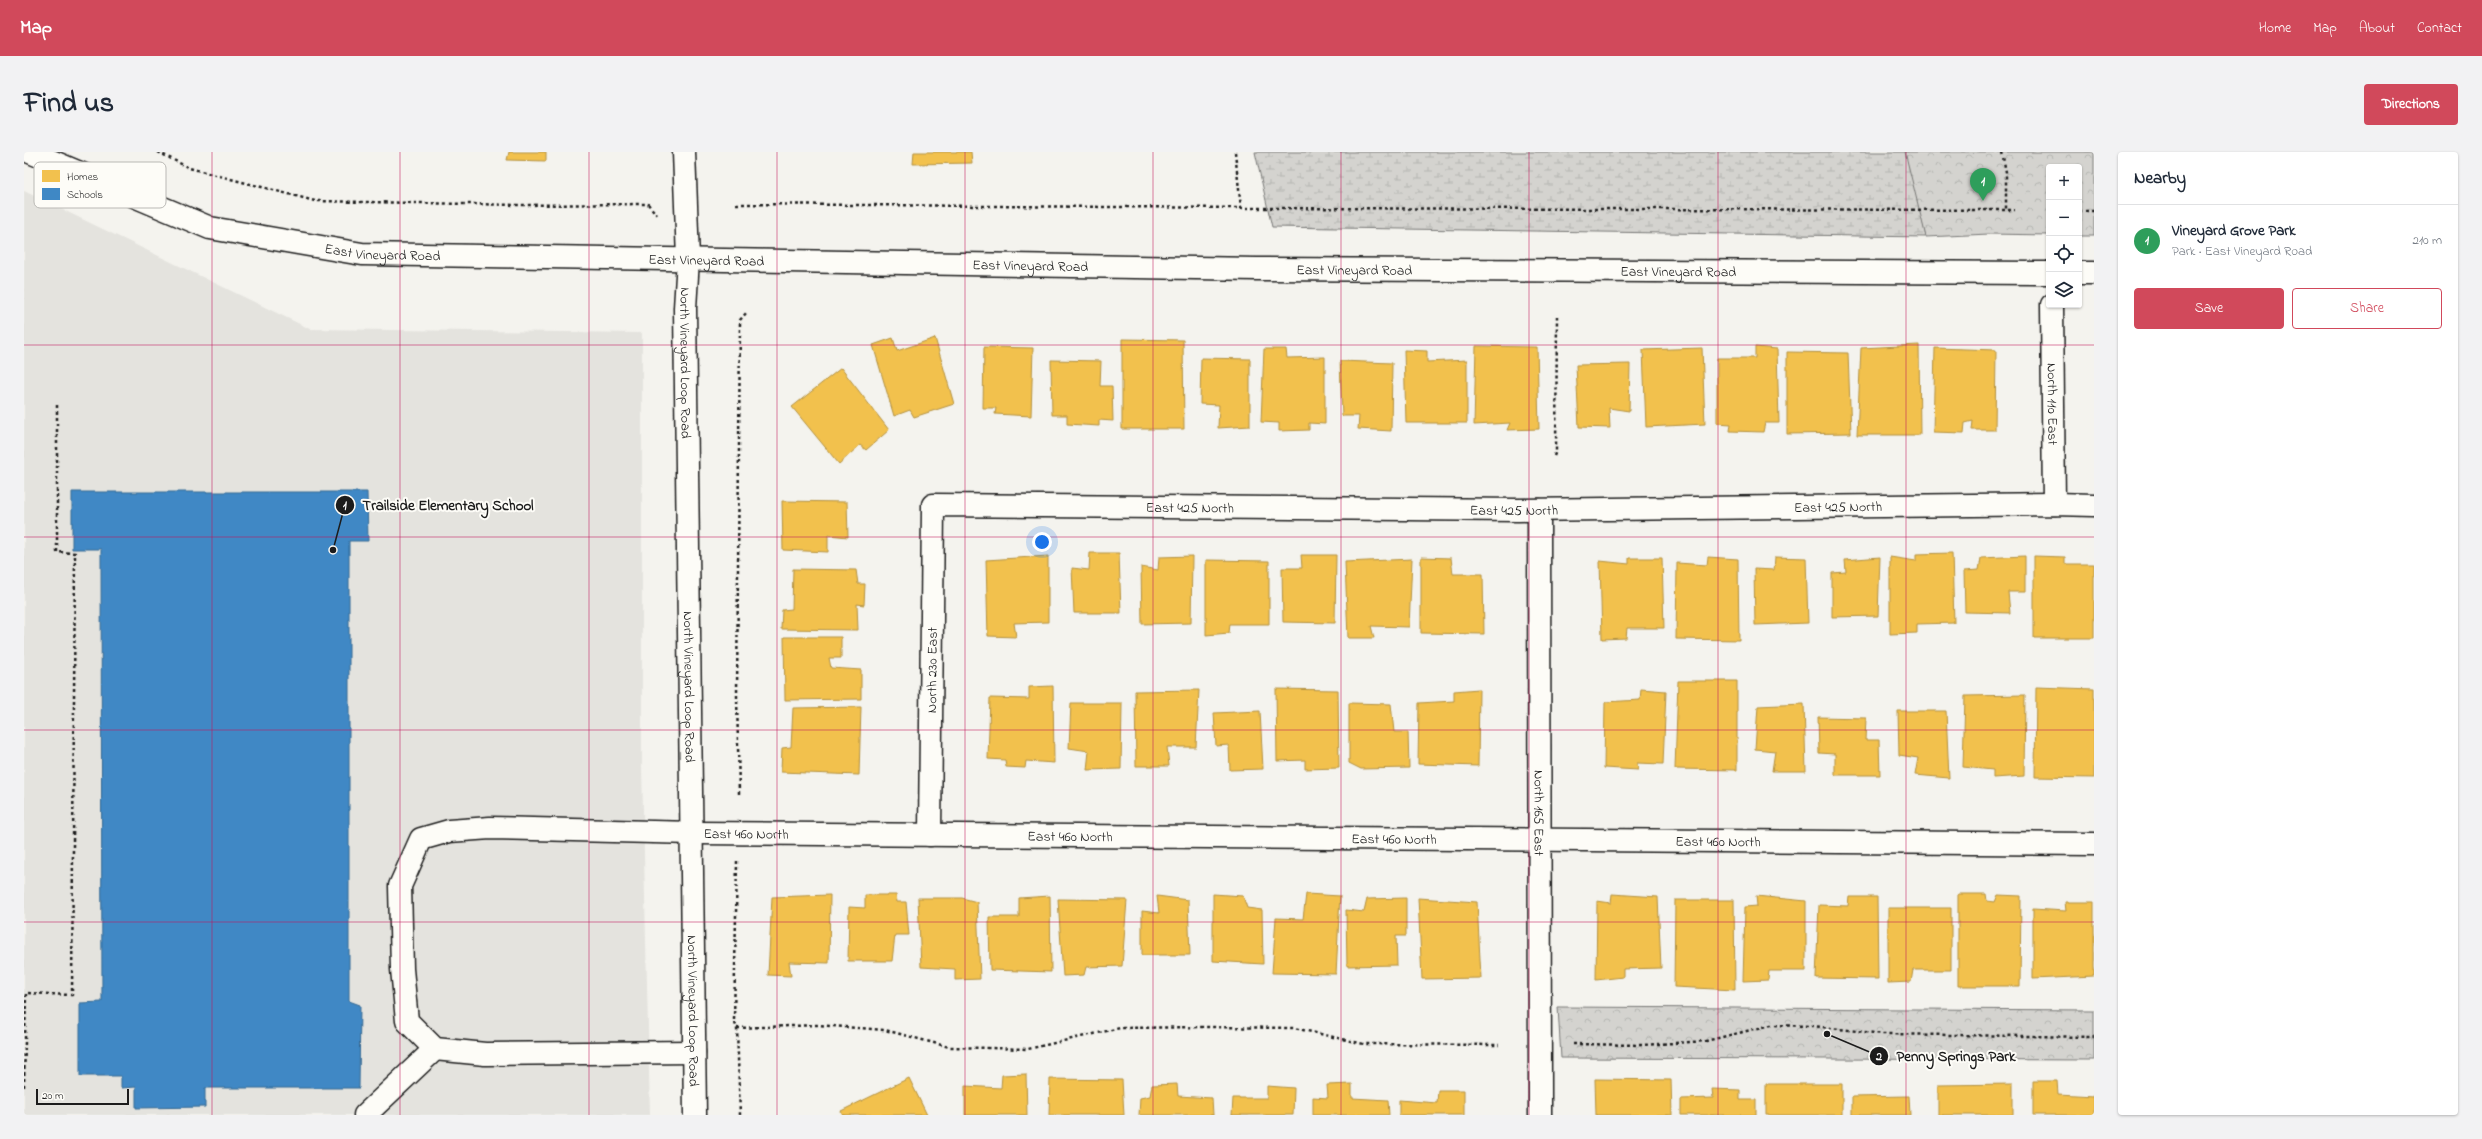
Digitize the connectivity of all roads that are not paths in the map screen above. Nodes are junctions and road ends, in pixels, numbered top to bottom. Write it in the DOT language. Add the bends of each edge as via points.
graph roads {
  1 [pos="30,152"];
  2 [pos="684,152"];
  3 [pos="54,162"];
  4 [pos="163,208"];
  5 [pos="688,259"];
  6 [pos="2046,273"];
  7 [pos="2082,273"];
  8 [pos="2094,273"];
  9 [pos="2052,308"];
  10 [pos="2054,504"];
  11 [pos="933,505"];
  12 [pos="2094,505"];
  13 [pos="1539,510"];
  14 [pos="693,833"];
  15 [pos="930,835"];
  16 [pos="1539,840"];
  17 [pos="2094,844"];
  18 [pos="435,1049"];
  19 [pos="694,1052"];
  20 [pos="365,1115"];
  21 [pos="695,1115"];
  22 [pos="1540,1115"];
  1 -- 3 [label="street, East Vineyard Road"];
  2 -- 5 [label="street, North Vineyard Loop Road"];
  4 -- 5 [label="street, East Vineyard Road" via="210,228 362,254"];
  5 -- 6 [label="street, East Vineyard Road" via="1257,269"];
  5 -- 14 [label="street, North Vineyard Loop Road" via="686,308"];
  7 -- 8 [label="street"];
  9 -- 10 [label="street, North 110 East"];
  10 -- 12 [label="street, East 425 North"];
  10 -- 13 [label="street, East 425 North"];
  11 -- 13 [label="street, East 425 North"];
  11 -- 15 [label="street, North 230 East"];
  13 -- 16 [label="street, North 165 East"];
  14 -- 15 [label="street, East 460 North"];
  14 -- 18 [label="street, East 460 North" via="490,828 449,830 421,839 400,886 402,969 407,1021"];
  14 -- 19 [label="street, North Vineyard Loop Road"];
  15 -- 16 [label="street, East 460 North"];
  16 -- 17 [label="street, East 460 North"];
  16 -- 22 [label="street, North 165 East"];
  18 -- 19 [label="street" via="486,1054"];
  18 -- 20 [label="street"];
  19 -- 21 [label="street, North Vineyard Loop Road"];
}
